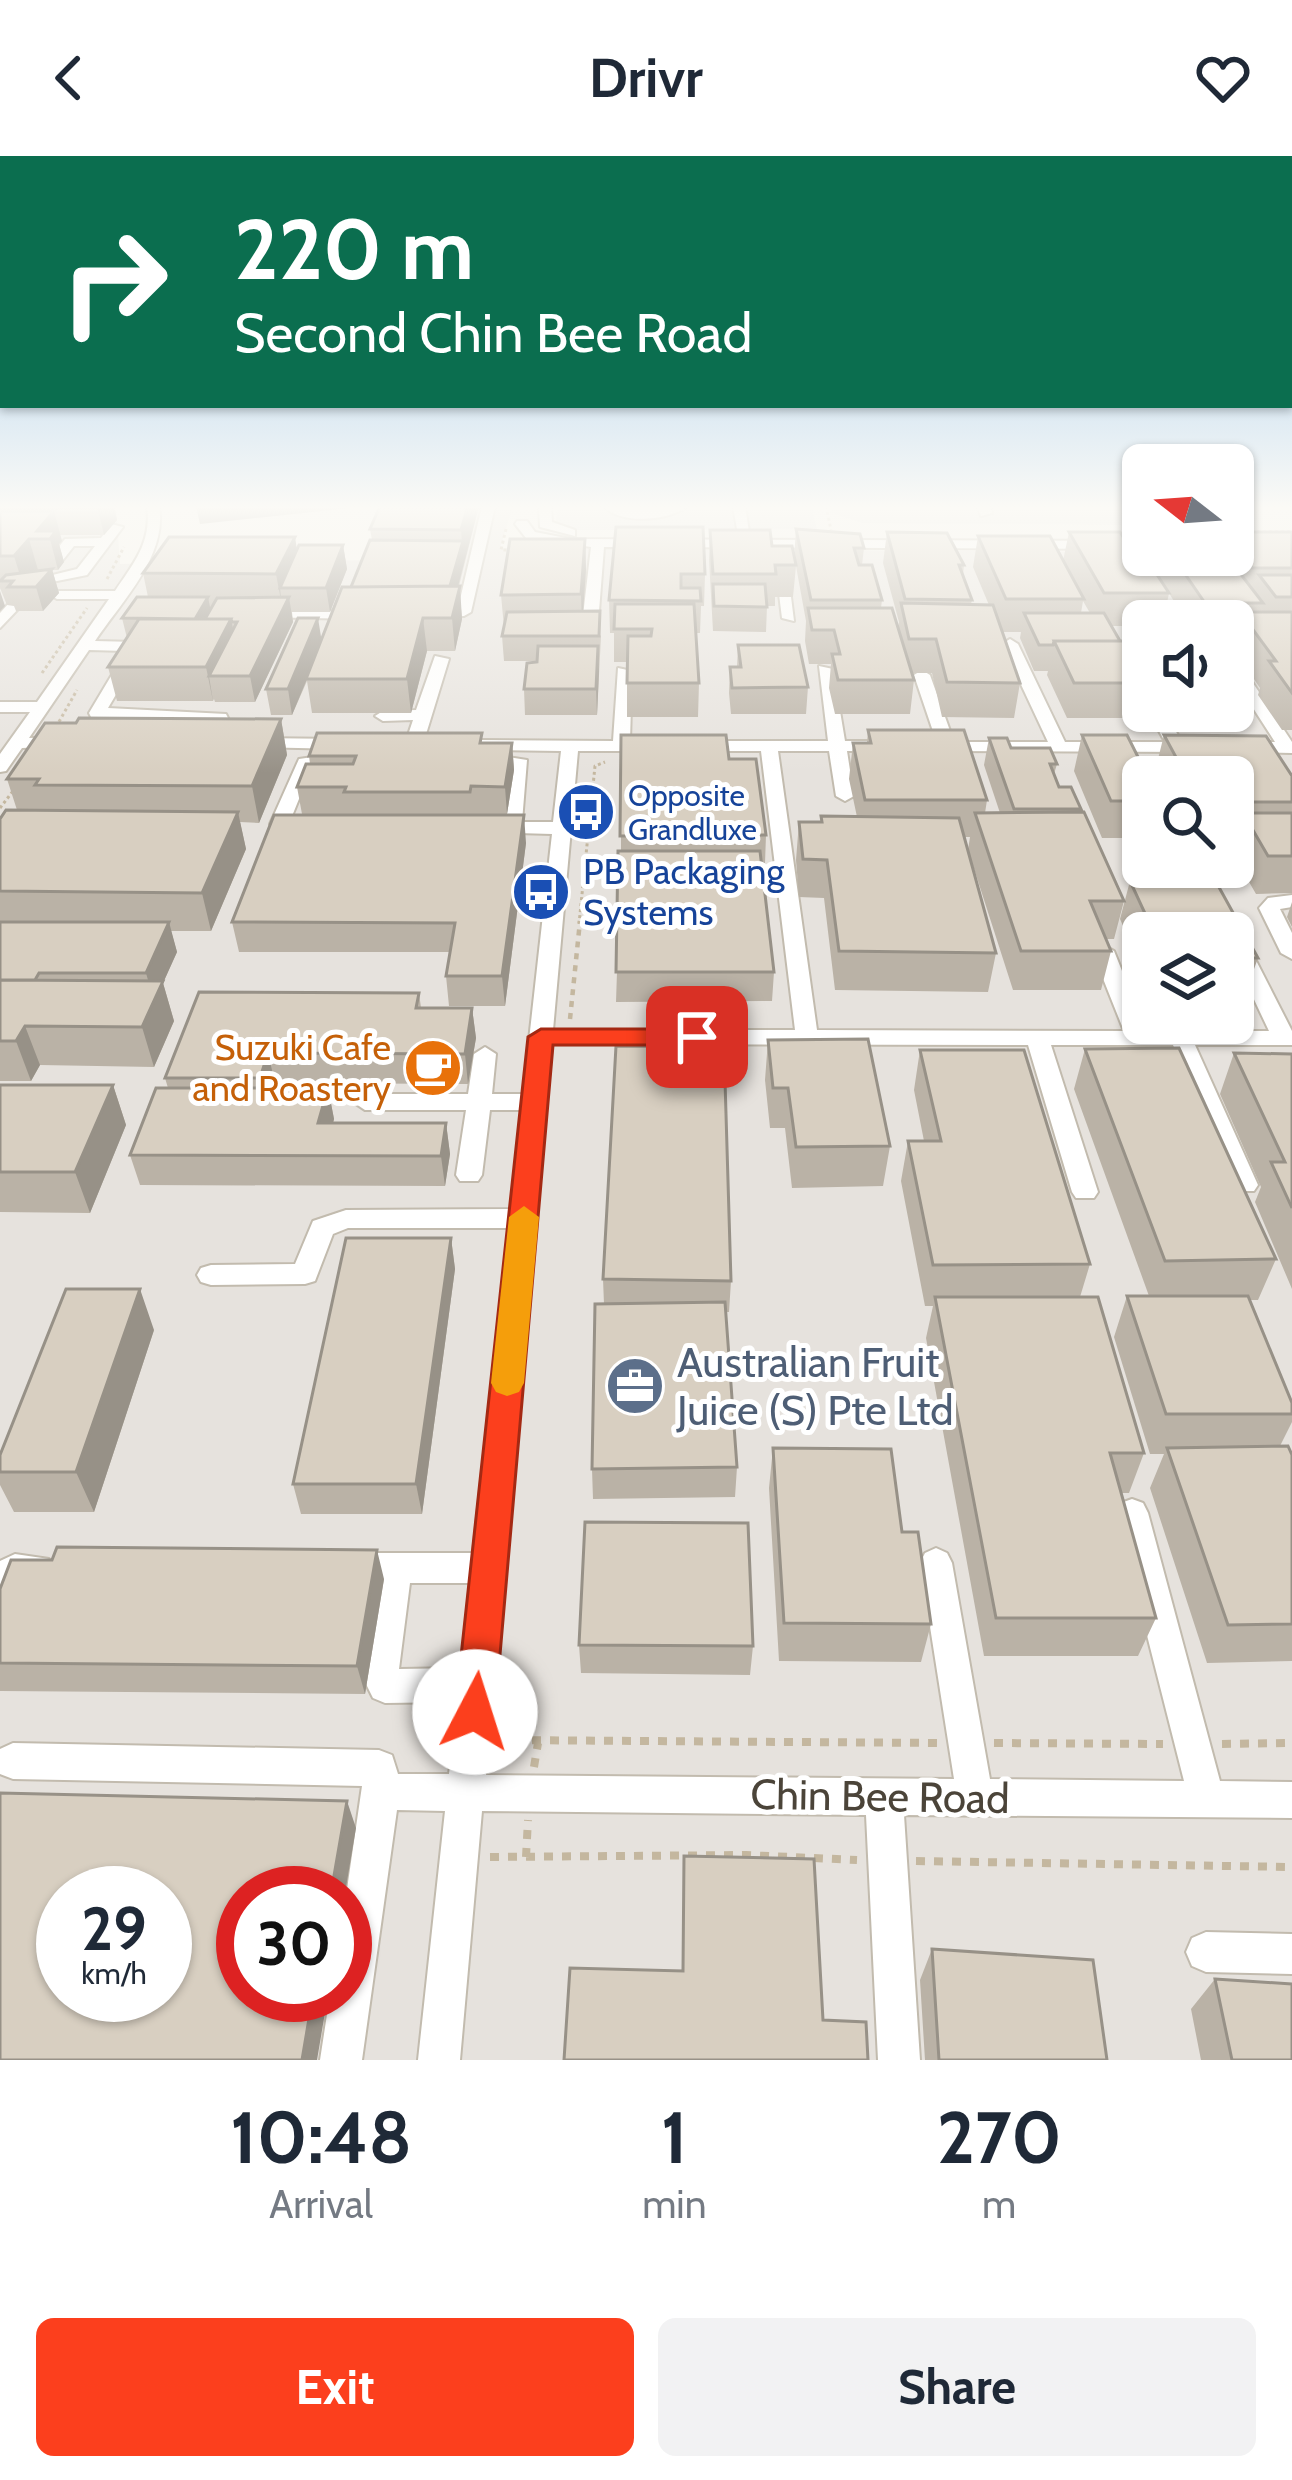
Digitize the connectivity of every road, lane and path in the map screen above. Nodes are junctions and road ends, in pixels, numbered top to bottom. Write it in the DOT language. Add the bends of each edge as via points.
graph roads {
  1 [pos="0,595"];
  2 [pos="26,595"];
  3 [pos="57,595"];
  4 [pos="122,595"];
  5 [pos="468,595"];
  6 [pos="593,595"];
  7 [pos="784,597"];
  8 [pos="256,614"];
  9 [pos="341,615"];
  10 [pos="387,615"];
  11 [pos="410,615"];
  12 [pos="789,619"];
  13 [pos="0,623"];
  14 [pos="590,624"];
  15 [pos="332,637"];
  16 [pos="84,644"];
  17 [pos="1010,644"];
  18 [pos="442,659"];
  19 [pos="825,670"];
  20 [pos="624,671"];
  21 [pos="922,675"];
  22 [pos="1254,696"];
  23 [pos="0,707"];
  24 [pos="40,707"];
  25 [pos="423,715"];
  26 [pos="383,716"];
  27 [pos="1168,732"];
  28 [pos="86,742"];
  29 [pos="189,742"];
  30 [pos="17,743"];
  31 [pos="211,743"];
  32 [pos="570,746"];
  33 [pos="769,746"];
  34 [pos="837,746"];
  35 [pos="903,746"];
  36 [pos="925,746"];
  37 [pos="1059,747"];
  38 [pos="1176,747"];
  39 [pos="1289,748"];
  40 [pos="619,751"];
  41 [pos="434,752"];
  42 [pos="960,752"];
  43 [pos="0,766"];
  44 [pos="845,796"];
  45 [pos="309,828"];
  46 [pos="467,828"];
  47 [pos="512,828"];
  48 [pos="562,828"];
  49 [pos="1292,901"];
  50 [pos="1102,952"];
  51 [pos="1292,953"];
  52 [pos="1254,974"];
  53 [pos="1122,1000"];
  54 [pos="541,1037"];
  55 [pos="569,1037"];
  56 [pos="807,1037"];
  57 [pos="1037,1038"];
  58 [pos="1122,1038"];
  59 [pos="1254,1038"];
  60 [pos="1288,1038"];
  61 [pos="1184,1044"];
  62 [pos="485,1054"];
  63 [pos="365,1102"];
  64 [pos="479,1102"];
  65 [pos="535,1102"];
  66 [pos="469,1175"];
  67 [pos="1245,1185"];
  68 [pos="1085,1192"];
  69 [pos="524,1218"];
  70 [pos="211,1275"];
  71 [pos="1132,1513"];
  72 [pos="936,1563"];
  73 [pos="324,1568"];
  74 [pos="396,1568"];
  75 [pos="489,1568"];
  76 [pos="62,1569"];
  77 [pos="0,1579"];
  78 [pos="478,1685"];
  79 [pos="472,1740"];
  80 [pos="966,1743"];
  81 [pos="1292,1743"];
  82 [pos="1192,1744"];
  83 [pos="13,1761"];
  84 [pos="467,1790"];
  85 [pos="382,1792"];
  86 [pos="884,1796"];
  87 [pos="975,1797"];
  88 [pos="1207,1799"];
  89 [pos="1292,1800"];
  90 [pos="1206,1952"];
  91 [pos="1292,1954"];
  92 [pos="341,2060"];
  93 [pos="439,2060"];
  94 [pos="899,2060"];
  1 -- 2 [label="street"];
  2 -- 13 [label="street"];
  3 -- 4 [label="street"];
  4 -- 16 [label="street"];
  5 -- 11 [label="street" via="464,614"];
  6 -- 14 [label="street"];
  7 -- 12 [label="street"];
  8 -- 9 [label="street"];
  9 -- 10 [label="street"];
  9 -- 15 [label="street"];
  16 -- 24 [label="street"];
  16 -- 31 [label="street" via="136,647 97,713 220,718"];
  17 -- 37 [label="street"];
  18 -- 25 [label="street"];
  19 -- 34 [label="street"];
  20 -- 40 [label="street"];
  21 -- 42 [label="street"];
  22 -- 39 [label="street"];
  23 -- 24 [label="street"];
  24 -- 30 [label="street"];
  25 -- 26 [label="street"];
  25 -- 41 [label="street" via="406,749"];
  27 -- 38 [label="street"];
  28 -- 30 [label="street"];
  29 -- 31 [label="street"];
  30 -- 43 [label="street"];
  31 -- 45 [label="street" via="364,752 305,763 279,824"];
  32 -- 40 [label="street"];
  32 -- 47 [label="street" via="456,752 521,764"];
  32 -- 48 [label="street"];
  33 -- 34 [label="street"];
  33 -- 40 [label="street"];
  33 -- 56 [label="street"];
  34 -- 35 [label="street"];
  34 -- 44 [label="street"];
  36 -- 42 [label="street"];
  37 -- 38 [label="street"];
  37 -- 42 [label="street"];
  38 -- 39 [label="street"];
  40 -- 55 [label="path" via="595,766"];
  46 -- 47 [label="street"];
  47 -- 48 [label="street"];
  48 -- 54 [label="street"];
  49 -- 51 [label="street" via="1269,908"];
  50 -- 53 [label="street"];
  52 -- 60 [label="street"];
  54 -- 55 [label="street"];
  54 -- 65 [label="street"];
  55 -- 56 [label="street"];
  56 -- 57 [label="street"];
  57 -- 58 [label="street"];
  57 -- 68 [label="street"];
  59 -- 60 [label="street"];
  61 -- 67 [label="street"];
  62 -- 64 [label="street"];
  63 -- 64 [label="street"];
  64 -- 65 [label="street"];
  64 -- 66 [label="street"];
  65 -- 69 [label="street"];
  69 -- 70 [label="street" via="329,1222 305,1274"];
  69 -- 75 [label="street"];
  71 -- 82 [label="street"];
  72 -- 80 [label="street"];
  73 -- 74 [label="street"];
  74 -- 75 [label="street"];
  74 -- 78 [label="street" via="385,1687"];
  75 -- 78 [label="street"];
  76 -- 77 [label="street" via="14,1569"];
  78 -- 79 [label="street"];
  79 -- 80 [label="path"];
  79 -- 84 [label="street"];
  80 -- 82 [label="path"];
  80 -- 87 [label="street"];
  81 -- 82 [label="path"];
  82 -- 88 [label="street"];
  83 -- 85 [label="street" via="368,1766 382,1772"];
  84 -- 85 [label="street, Chin Bee Road"];
  84 -- 86 [label="street, Chin Bee Road"];
  84 -- 93 [label="street"];
  85 -- 92 [label="street"];
  86 -- 87 [label="street, Chin Bee Road"];
  86 -- 94 [label="street"];
  87 -- 88 [label="street, Chin Bee Road"];
  88 -- 89 [label="street, Chin Bee Road"];
  90 -- 91 [label="street"];
}
